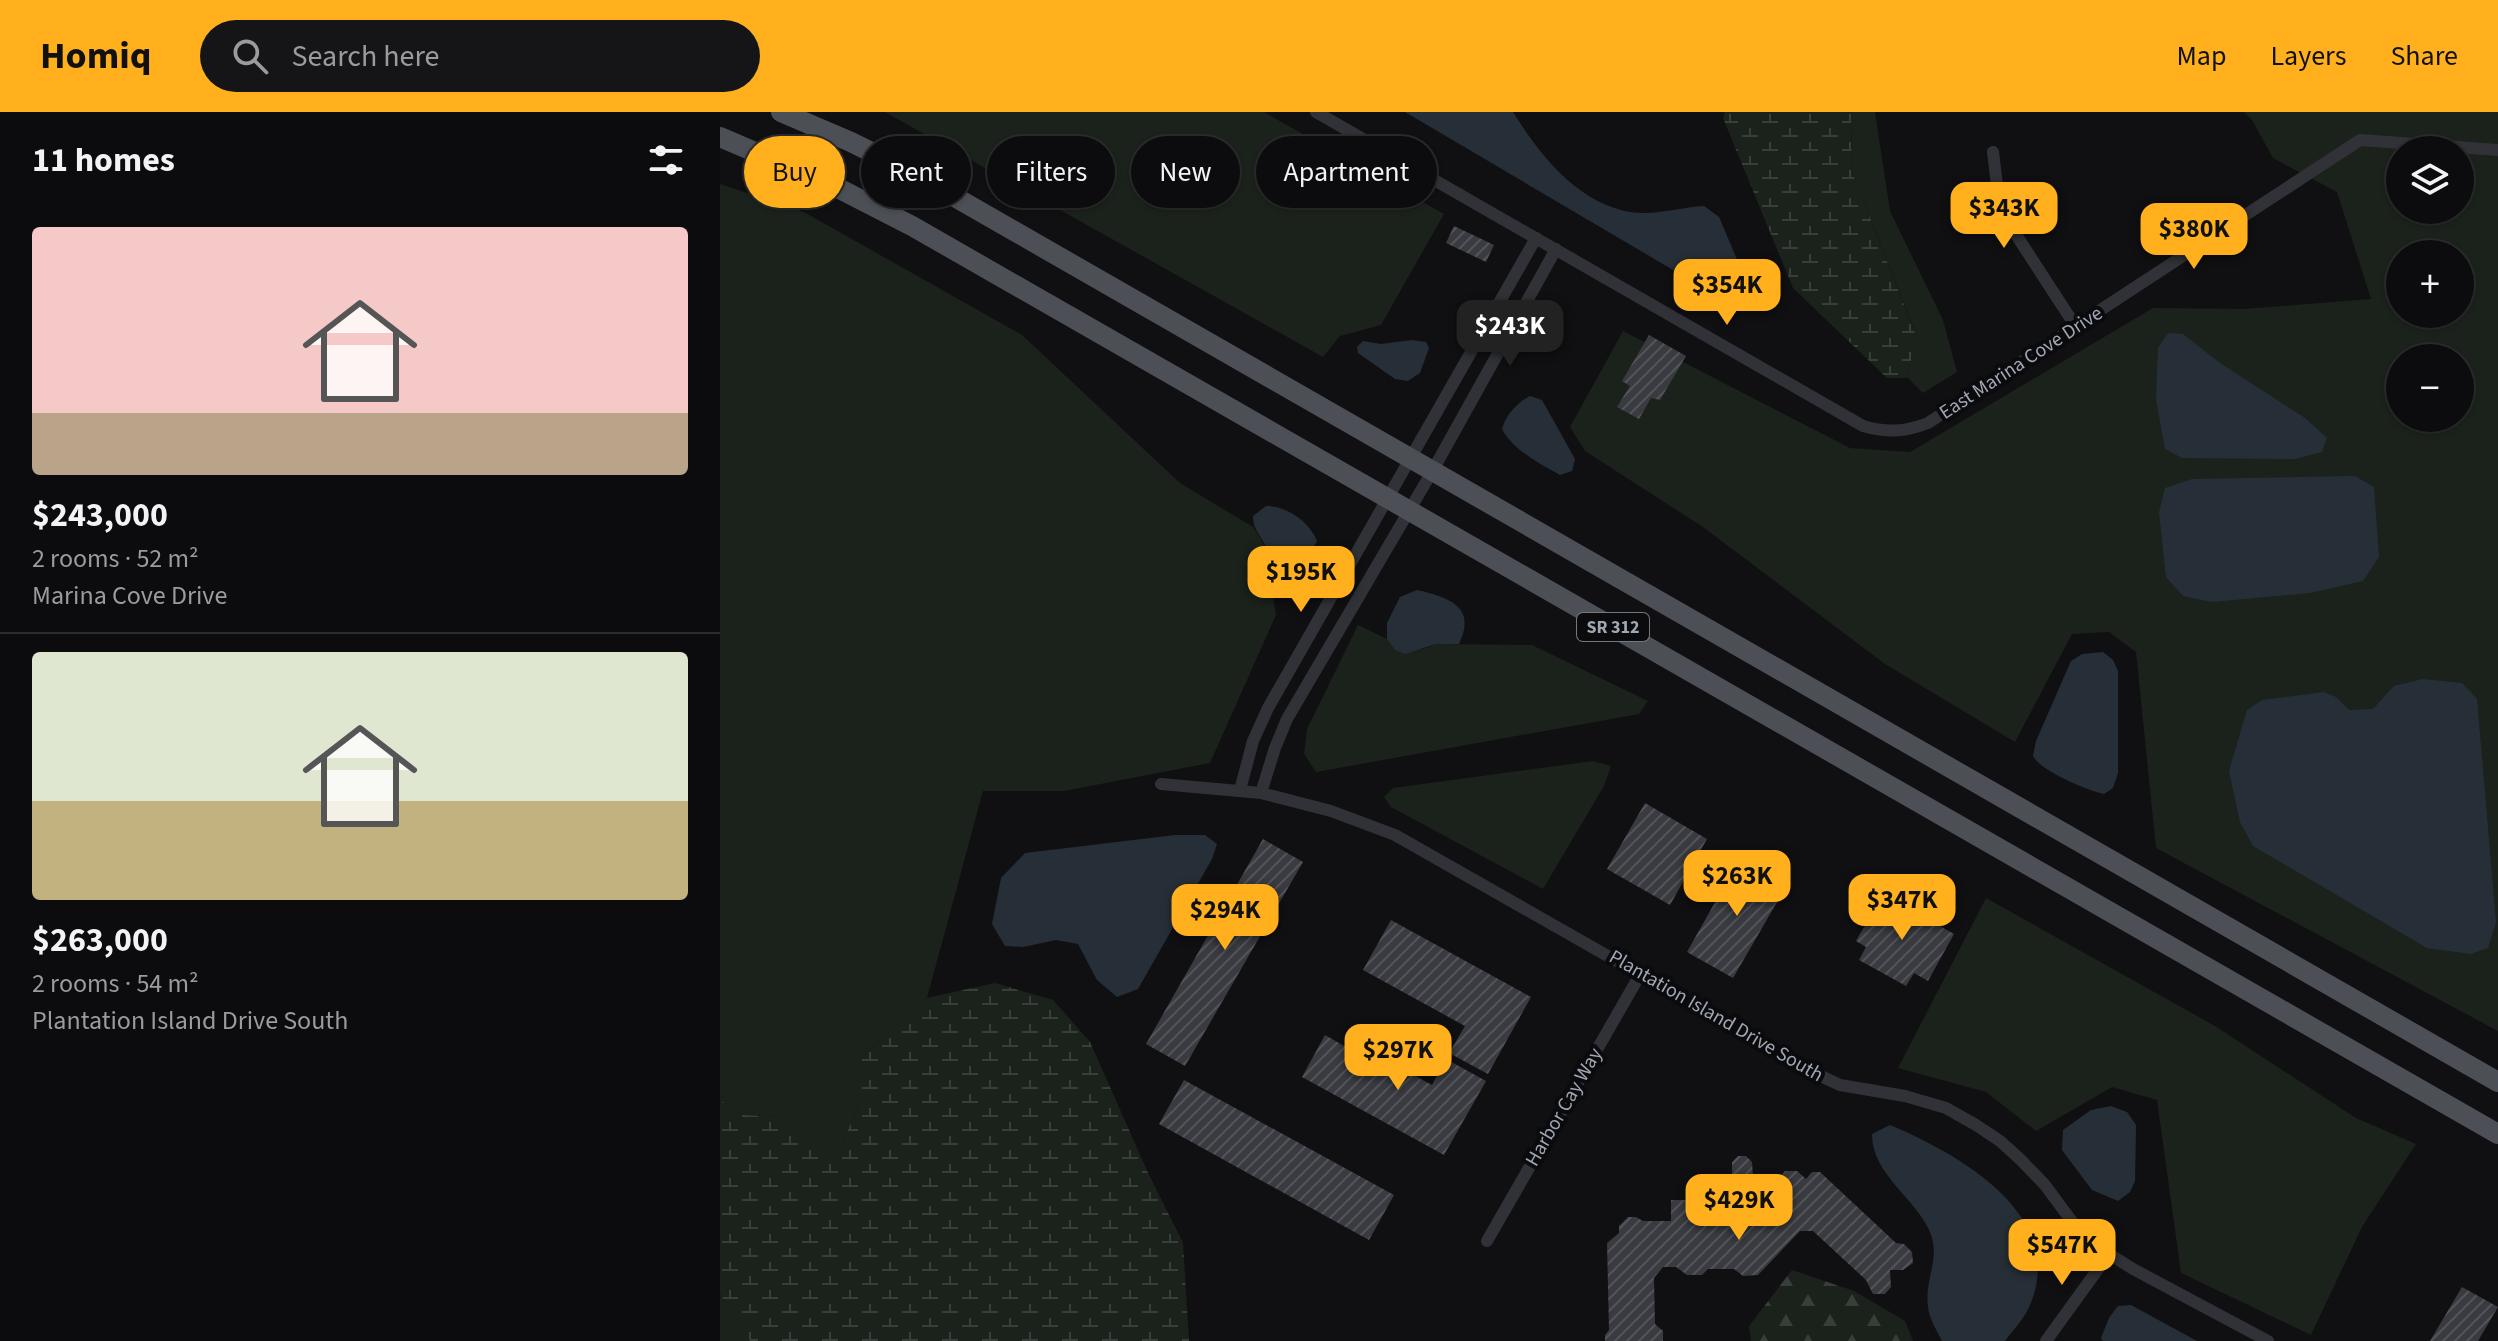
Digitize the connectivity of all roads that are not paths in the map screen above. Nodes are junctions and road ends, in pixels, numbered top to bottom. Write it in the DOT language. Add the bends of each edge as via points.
graph roads {
  1 [pos="781,112"];
  2 [pos="1316,112"];
  3 [pos="720,137"];
  4 [pos="2498,150"];
  5 [pos="1993,152"];
  6 [pos="1546,243"];
  7 [pos="2076,327"];
  8 [pos="1411,457"];
  9 [pos="1433,470"];
  10 [pos="1388,498"];
  11 [pos="1409,511"];
  12 [pos="1161,784"];
  13 [pos="1240,790"];
  14 [pos="1261,793"];
  15 [pos="1641,973"];
  16 [pos="2498,1082"];
  17 [pos="2498,1134"];
  18 [pos="1487,1241"];
  19 [pos="2109,1254"];
  20 [pos="2046,1341"];
  21 [pos="2268,1341"];
  1 -- 8 [label="main road, SR 312" via="913,173"];
  2 -- 6 [label="street, East Marina Cove Drive"];
  3 -- 10 [label="main road, SR 312" via="912,226"];
  4 -- 7 [label="street, East Marina Cove Drive" via="2360,140"];
  5 -- 7 [label="street" via="2000,210"];
  6 -- 7 [label="street, East Marina Cove Drive" via="1878,430 1928,423"];
  6 -- 8 [label="street"];
  6 -- 9 [label="street"];
  8 -- 9 [label="main road, SR 312"];
  8 -- 10 [label="street"];
  9 -- 11 [label="street"];
  9 -- 16 [label="main road, SR 312"];
  10 -- 11 [label="main road, SR 312"];
  10 -- 13 [label="street" via="1268,708"];
  11 -- 14 [label="street" via="1287,719"];
  11 -- 17 [label="main road, SR 312"];
  12 -- 13 [label="street, Plantation Island Drive South"];
  13 -- 14 [label="street, Plantation Island Drive South"];
  14 -- 15 [label="street, Plantation Island Drive South" via="1395,835"];
  15 -- 18 [label="street, Harbor Cay Way"];
  15 -- 19 [label="street, Plantation Island Drive South" via="1840,1085 1946,1108 1976,1125 2021,1160 2079,1231"];
  19 -- 20 [label="street"];
  19 -- 21 [label="street, Plantation Island Drive South"];
}
